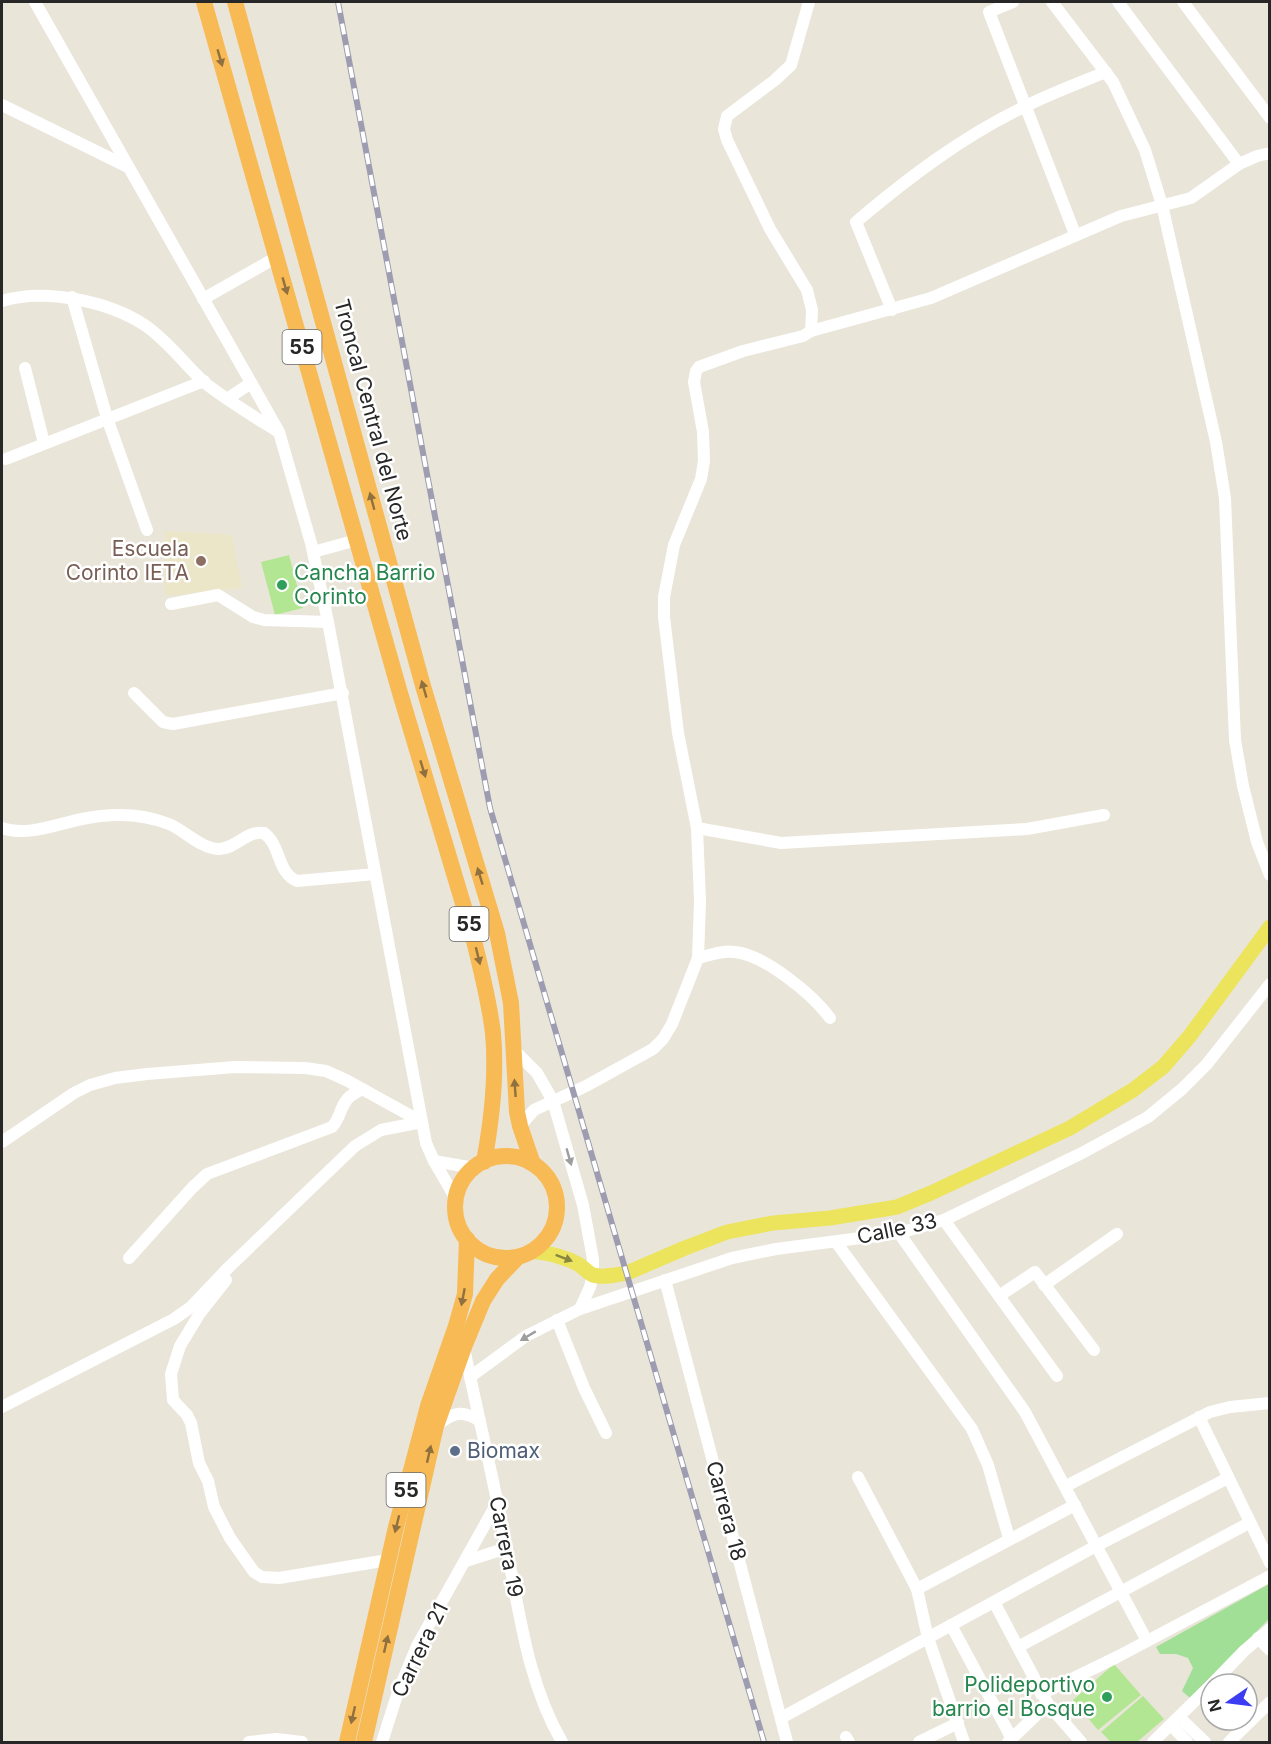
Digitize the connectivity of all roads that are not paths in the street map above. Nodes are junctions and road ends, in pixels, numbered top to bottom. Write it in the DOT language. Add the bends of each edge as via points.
graph roads {
  1 [pos="35,2"];
  2 [pos="204,2"];
  3 [pos="235,2"];
  4 [pos="809,2"];
  5 [pos="1013,2"];
  6 [pos="1052,2"];
  7 [pos="1118,2"];
  8 [pos="1183,2"];
  9 [pos="1106,72"];
  10 [pos="2,105"];
  11 [pos="1025,106"];
  12 [pos="1269,118"];
  13 [pos="1269,153"];
  14 [pos="1239,164"];
  15 [pos="129,168"];
  16 [pos="1162,205"];
  17 [pos="1075,234"];
  18 [pos="277,258"];
  19 [pos="72,297"];
  20 [pos="203,299"];
  21 [pos="2,302"];
  22 [pos="892,310"];
  23 [pos="811,331"];
  24 [pos="25,368"];
  25 [pos="204,381"];
  26 [pos="251,383"];
  27 [pos="227,399"];
  28 [pos="107,418"];
  29 [pos="279,432"];
  30 [pos="44,443"];
  31 [pos="6,459"];
  32 [pos="147,530"];
  33 [pos="357,540"];
  34 [pos="313,552"];
  35 [pos="171,604"];
  36 [pos="328,622"];
  37 [pos="134,693"];
  38 [pos="343,693"];
  39 [pos="1104,815"];
  40 [pos="2,828"];
  41 [pos="697,828"];
  42 [pos="375,874"];
  43 [pos="1269,875"];
  44 [pos="1269,927"];
  45 [pos="698,958"];
  46 [pos="1269,984"];
  47 [pos="830,1018"];
  48 [pos="514,1050"];
  49 [pos="362,1089"];
  50 [pos="553,1101"];
  51 [pos="422,1122"];
  52 [pos="520,1126"];
  53 [pos="2,1142"];
  54 [pos="434,1161"];
  55 [pos="533,1164"];
  56 [pos="479,1165"];
  57 [pos="456,1199"];
  58 [pos="944,1220"];
  59 [pos="899,1233"];
  60 [pos="1117,1234"];
  61 [pos="467,1239"];
  62 [pos="836,1242"];
  63 [pos="525,1254"];
  64 [pos="129,1258"];
  65 [pos="239,1258"];
  66 [pos="593,1275"];
  67 [pos="665,1280"];
  68 [pos="1044,1285"];
  69 [pos="999,1296"];
  70 [pos="580,1309"];
  71 [pos="556,1320"];
  72 [pos="464,1347"];
  73 [pos="1094,1350"];
  74 [pos="1057,1376"];
  75 [pos="470,1377"];
  76 [pos="1269,1403"];
  77 [pos="2,1407"];
  78 [pos="1199,1417"];
  79 [pos="480,1421"];
  80 [pos="436,1425"];
  81 [pos="606,1433"];
  82 [pos="858,1477"];
  83 [pos="1228,1478"];
  84 [pos="1066,1486"];
  85 [pos="497,1503"];
  86 [pos="1075,1505"];
  87 [pos="1249,1523"];
  88 [pos="1009,1538"];
  89 [pos="1096,1546"];
  90 [pos="507,1548"];
  91 [pos="388,1560"];
  92 [pos="466,1561"];
  93 [pos="1269,1563"];
  94 [pos="1269,1576"];
  95 [pos="917,1589"];
  96 [pos="1121,1592"];
  97 [pos="994,1602"];
  98 [pos="951,1625"];
  99 [pos="1269,1629"];
  100 [pos="928,1638"];
  101 [pos="1258,1638"];
  102 [pos="1147,1641"];
  103 [pos="1018,1647"];
  104 [pos="1269,1650"];
  105 [pos="1223,1672"];
  106 [pos="1199,1696"];
  107 [pos="1045,1699"];
  108 [pos="1269,1702"];
  109 [pos="781,1718"];
  110 [pos="1175,1721"];
  111 [pos="958,1723"];
  112 [pos="1010,1741"];
  113 [pos="249,1743"];
  114 [pos="302,1743"];
  115 [pos="347,1743"];
  116 [pos="364,1743"];
  117 [pos="382,1743"];
  118 [pos="562,1743"];
  119 [pos="787,1743"];
  120 [pos="920,1743"];
  121 [pos="964,1743"];
  122 [pos="1082,1743"];
  123 [pos="1153,1743"];
  124 [pos="1187,1743"];
  125 [pos="1205,1743"];
  126 [pos="1229,1743"];
  1 -- 15 [label="street"];
  2 -- 18 [label="highway, 55, one-way"];
  48 -- 3 [label="highway, Troncal Central del Norte / 55, one-way" via="508,983 497,933 423,686"];
  4 -- 23 [label="street" via="791,64 727,116 724,129 770,229 807,290 812,310"];
  5 -- 11 [label="street" via="989,12"];
  6 -- 9 [label="street"];
  7 -- 14 [label="street"];
  8 -- 12 [label="street"];
  9 -- 11 [label="street"];
  9 -- 16 [label="street" via="1145,150"];
  10 -- 15 [label="street"];
  11 -- 17 [label="street"];
  11 -- 22 [label="street" via="937,158 856,222"];
  13 -- 14 [label="street"];
  14 -- 16 [label="street" via="1191,198"];
  15 -- 20 [label="street"];
  16 -- 17 [label="street"];
  16 -- 43 [label="street" via="1225,498 1235,740 1257,842"];
  17 -- 22 [label="street" via="931,298"];
  18 -- 20 [label="street"];
  18 -- 33 [label="highway, 55, one-way"];
  19 -- 21 [label="street"];
  19 -- 25 [label="street" via="117,311 146,326"];
  19 -- 28 [label="street"];
  20 -- 26 [label="street"];
  22 -- 23 [label="street"];
  23 -- 41 [label="street" via="699,367 695,375 704,461 701,479 674,545 664,617 678,733"];
  24 -- 30 [label="street"];
  25 -- 27 [label="street"];
  25 -- 28 [label="street"];
  26 -- 27 [label="street"];
  26 -- 29 [label="street"];
  27 -- 29 [label="street"];
  28 -- 30 [label="street"];
  28 -- 32 [label="street"];
  29 -- 34 [label="street"];
  30 -- 31 [label="street"];
  33 -- 34 [label="street"];
  33 -- 56 [label="highway, 55, one-way" via="487,995 494,1089 491,1124"];
  34 -- 36 [label="street"];
  35 -- 36 [label="street" via="218,595 264,620"];
  36 -- 38 [label="street"];
  37 -- 38 [label="street" via="163,722 172,724"];
  38 -- 42 [label="street"];
  39 -- 41 [label="street" via="1027,829 781,843"];
  40 -- 42 [label="street" via="19,831 113,813 169,824 215,849 254,833 264,833 272,841 286,873 297,881"];
  41 -- 45 [label="street"];
  42 -- 51 [label="street"];
  44 -- 66 [label="main road" via="1163,1067 1070,1128 897,1207 728,1232 627,1273"];
  45 -- 47 [label="street" via="734,951 758,960 798,986"];
  45 -- 50 [label="street" via="672,1024 653,1049"];
  46 -- 58 [label="street, Calle 33" via="1207,1064 1148,1117"];
  48 -- 50 [label="street" via="537,1073"];
  52 -- 48 [label="highway, Troncal Central del Norte / 55, one-way" via="514,1091"];
  49 -- 51 [label="street"];
  49 -- 53 [label="street" via="326,1071 305,1068 235,1067 126,1077 74,1093"];
  49 -- 64 [label="street" via="348,1098 332,1127 207,1174"];
  50 -- 52 [label="street" via="534,1110"];
  50 -- 66 [label="street, one-way" via="583,1205"];
  51 -- 54 [label="street"];
  51 -- 65 [label="street" via="381,1130 355,1146"];
  52 -- 55 [label="highway, Troncal Central del Norte / 55"];
  54 -- 56 [label="street"];
  54 -- 57 [label="street"];
  55 -- 56 [label="highway" via="509,1156"];
  55 -- 63 [label="highway, 55" via="553,1188 557,1209 547,1238"];
  56 -- 57 [label="highway, 55" via="462,1182"];
  57 -- 61 [label="highway, 55" via="457,1220"];
  58 -- 59 [label="street, Calle 33"];
  58 -- 69 [label="street"];
  59 -- 62 [label="street, Calle 33"];
  59 -- 84 [label="street" via="1025,1412"];
  60 -- 68 [label="street"];
  61 -- 63 [label="highway" via="486,1254 502,1258"];
  61 -- 91 [label="highway, 55, one-way" via="465,1294 428,1406"];
  62 -- 67 [label="street, Calle 33" via="732,1258"];
  62 -- 88 [label="street" via="972,1429 988,1465"];
  63 -- 66 [label="main road, one-way" via="564,1257"];
  63 -- 72 [label="highway, 55" via="504,1270 490,1288"];
  65 -- 77 [label="street" via="174,1319"];
  65 -- 91 [label="street" via="180,1346 171,1374 173,1400 191,1424 199,1463 220,1520 254,1572 262,1577 279,1578"];
  66 -- 70 [label="street"];
  67 -- 70 [label="street, Calle 33"];
  67 -- 109 [label="street, Carrera 18"];
  68 -- 69 [label="street" via="1035,1272"];
  68 -- 73 [label="street"];
  69 -- 74 [label="street"];
  70 -- 71 [label="street, Calle 33"];
  71 -- 75 [label="street, Calle 33, one-way"];
  71 -- 81 [label="street"];
  72 -- 75 [label="street, Carrera 19"];
  72 -- 80 [label="highway, 55"];
  75 -- 79 [label="street, Carrera 19"];
  76 -- 78 [label="street" via="1230,1407"];
  78 -- 83 [label="street"];
  78 -- 84 [label="street"];
  79 -- 80 [label="street" via="461,1413 451,1414"];
  79 -- 85 [label="street, Carrera 19"];
  116 -- 80 [label="highway, 55, one-way"];
  82 -- 95 [label="street"];
  83 -- 87 [label="street"];
  83 -- 89 [label="street"];
  84 -- 86 [label="street"];
  85 -- 90 [label="street, Carrera 19"];
  85 -- 92 [label="street, Carrera 21"];
  86 -- 88 [label="street"];
  86 -- 89 [label="street"];
  87 -- 93 [label="street"];
  87 -- 96 [label="street"];
  88 -- 95 [label="street"];
  89 -- 96 [label="street"];
  89 -- 97 [label="street"];
  90 -- 92 [label="street"];
  90 -- 118 [label="street, Carrera 19" via="524,1644 538,1693"];
  91 -- 115 [label="highway, 55, one-way"];
  92 -- 117 [label="street, Carrera 21" via="417,1647"];
  94 -- 102 [label="street"];
  95 -- 100 [label="street"];
  96 -- 102 [label="street"];
  96 -- 103 [label="street"];
  97 -- 98 [label="street"];
  97 -- 103 [label="street"];
  98 -- 100 [label="street"];
  98 -- 112 [label="street"];
  99 -- 101 [label="street"];
  100 -- 109 [label="street"];
  100 -- 111 [label="street"];
  101 -- 104 [label="street"];
  101 -- 105 [label="street"];
  102 -- 107 [label="street"];
  103 -- 107 [label="street"];
  106 -- 110 [label="street"];
  107 -- 112 [label="street"];
  107 -- 122 [label="street"];
  108 -- 126 [label="street"];
  109 -- 119 [label="street, Carrera 18"];
  110 -- 123 [label="street"];
  110 -- 124 [label="street"];
  110 -- 125 [label="street"];
  111 -- 120 [label="street"];
  111 -- 121 [label="street"];
  113 -- 114 [label="street" via="276,1739"];
}
